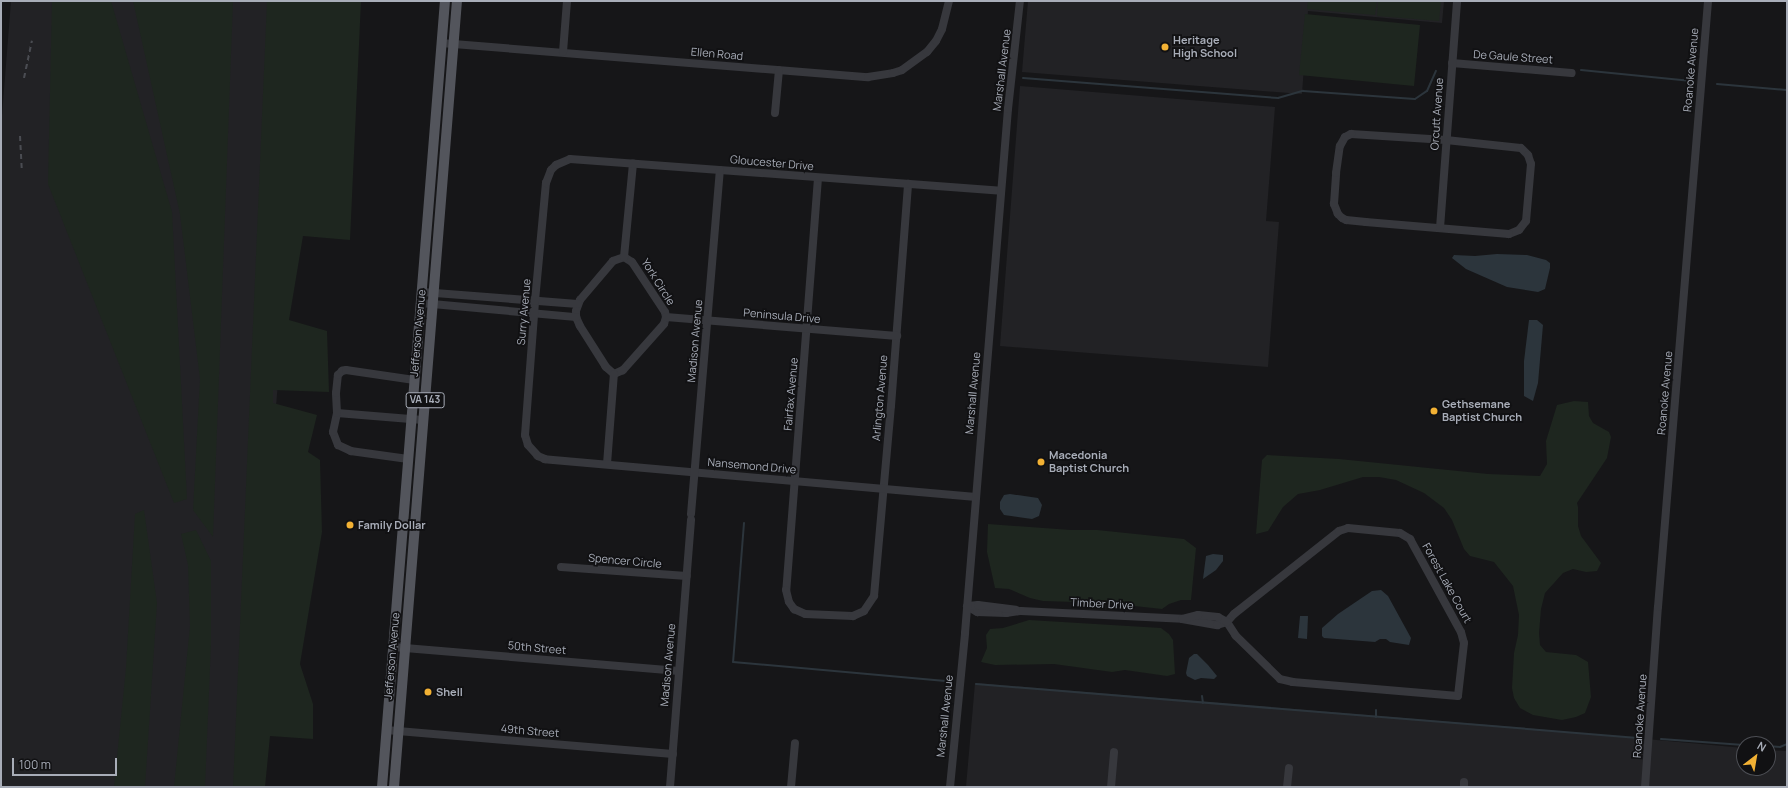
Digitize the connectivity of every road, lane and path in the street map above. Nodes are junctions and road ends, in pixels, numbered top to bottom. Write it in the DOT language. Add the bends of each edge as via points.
graph roads {
  1 [pos="445,1"];
  2 [pos="457,1"];
  3 [pos="567,1"];
  4 [pos="949,1"];
  5 [pos="1020,1"];
  6 [pos="1457,1"];
  7 [pos="1708,1"];
  8 [pos="441,43"];
  9 [pos="454,44"];
  10 [pos="563,52"];
  11 [pos="1452,64"];
  12 [pos="779,70"];
  13 [pos="1572,72"];
  14 [pos="775,113"];
  15 [pos="1446,140"];
  16 [pos="633,163"];
  17 [pos="720,170"];
  18 [pos="548,176"];
  19 [pos="818,178"];
  20 [pos="908,184"];
  21 [pos="1001,191"];
  22 [pos="1440,228"];
  23 [pos="624,257"];
  24 [pos="422,292"];
  25 [pos="433,293"];
  26 [pos="535,300"];
  27 [pos="421,303"];
  28 [pos="432,304"];
  29 [pos="578,304"];
  30 [pos="534,313"];
  31 [pos="576,317"];
  32 [pos="666,317"];
  33 [pos="708,321"];
  34 [pos="807,329"];
  35 [pos="897,336"];
  36 [pos="614,374"];
  37 [pos="414,380"];
  38 [pos="337,413"];
  39 [pos="411,419"];
  40 [pos="423,420"];
  41 [pos="530,449"];
  42 [pos="408,459"];
  43 [pos="607,464"];
  44 [pos="695,472"];
  45 [pos="794,481"];
  46 [pos="883,489"];
  47 [pos="976,497"];
  48 [pos="561,566"];
  49 [pos="686,576"];
  50 [pos="967,606"];
  51 [pos="864,611"];
  52 [pos="1227,622"];
  53 [pos="393,647"];
  54 [pos="405,648"];
  55 [pos="679,671"];
  56 [pos="386,730"];
  57 [pos="398,731"];
  58 [pos="795,743"];
  59 [pos="1114,752"];
  60 [pos="672,754"];
  61 [pos="1289,768"];
  62 [pos="382,787"];
  63 [pos="394,787"];
  64 [pos="670,787"];
  65 [pos="791,787"];
  66 [pos="950,787"];
  67 [pos="1111,787"];
  68 [pos="1287,787"];
  69 [pos="1646,787"];
  1 -- 8 [label="main road, Jefferson Avenue / VA 143"];
  2 -- 9 [label="main road, Jefferson Avenue / VA 143"];
  3 -- 10 [label="street"];
  4 -- 12 [label="street, Ellen Road" via="945,22 936,41 917,60 902,70 868,77"];
  5 -- 21 [label="street, Marshall Avenue"];
  6 -- 11 [label="street, Orcutt Avenue"];
  7 -- 69 [label="street, Roanoke Avenue"];
  8 -- 9 [label="street, Ellen Road"];
  8 -- 24 [label="main road, Jefferson Avenue / VA 143"];
  9 -- 10 [label="street, Ellen Road"];
  9 -- 25 [label="main road, Jefferson Avenue / VA 143"];
  10 -- 12 [label="street, Ellen Road"];
  11 -- 13 [label="street, De Gaule Street"];
  11 -- 15 [label="street, Orcutt Avenue"];
  12 -- 14 [label="street"];
  15 -- 22 [label="street, Orcutt Avenue"];
  15 -- 22 [label="street" via="1521,148 1528,155 1531,164 1530,186 1526,221 1514,232 1509,234"];
  15 -- 22 [label="street" via="1359,134 1345,137 1340,146 1335,195 1336,209 1346,220"];
  16 -- 17 [label="street, Gloucester Drive"];
  16 -- 18 [label="street, Gloucester Drive" via="570,159 556,164"];
  16 -- 23 [label="street, York Circle"];
  17 -- 19 [label="street, Gloucester Drive"];
  17 -- 33 [label="street, Madison Avenue"];
  18 -- 26 [label="street, Surry Avenue"];
  19 -- 20 [label="street, Gloucester Drive"];
  19 -- 34 [label="street, Fairfax Avenue"];
  20 -- 21 [label="street, Gloucester Drive"];
  20 -- 35 [label="street, Arlington Avenue"];
  21 -- 47 [label="street, Marshall Avenue"];
  23 -- 29 [label="street, York Circle" via="613,261"];
  23 -- 32 [label="street, York Circle" via="632,262"];
  24 -- 25 [label="street"];
  24 -- 27 [label="main road, Jefferson Avenue / VA 143"];
  25 -- 26 [label="street"];
  25 -- 28 [label="main road, Jefferson Avenue / VA 143"];
  26 -- 29 [label="street"];
  26 -- 30 [label="street, Surry Avenue"];
  27 -- 28 [label="street"];
  27 -- 37 [label="main road, Jefferson Avenue / VA 143"];
  28 -- 30 [label="street"];
  28 -- 40 [label="main road, Jefferson Avenue / VA 143"];
  29 -- 31 [label="street"];
  30 -- 31 [label="street"];
  30 -- 41 [label="street, Surry Avenue" via="525,435"];
  31 -- 36 [label="street" via="606,367"];
  32 -- 33 [label="street, Peninsula Drive"];
  32 -- 36 [label="street, York Circle" via="664,324 628,364"];
  33 -- 34 [label="street, Peninsula Drive"];
  33 -- 44 [label="street, Madison Avenue"];
  34 -- 35 [label="street, Peninsula Drive"];
  34 -- 45 [label="street, Fairfax Avenue"];
  35 -- 46 [label="street, Arlington Avenue"];
  36 -- 43 [label="street"];
  37 -- 38 [label="street" via="342,370 338,375"];
  37 -- 39 [label="main road, Jefferson Avenue / VA 143"];
  38 -- 39 [label="street"];
  38 -- 42 [label="street" via="333,432 338,445 351,451"];
  39 -- 40 [label="street"];
  39 -- 42 [label="main road, Jefferson Avenue / VA 143"];
  40 -- 54 [label="main road, Jefferson Avenue / VA 143"];
  41 -- 43 [label="street, Nansemond Drive" via="545,459"];
  42 -- 53 [label="main road, Jefferson Avenue / VA 143"];
  43 -- 44 [label="street, Nansemond Drive"];
  44 -- 45 [label="street, Nansemond Drive"];
  44 -- 49 [label="street, Madison Avenue"];
  45 -- 46 [label="street, Nansemond Drive"];
  45 -- 51 [label="street, Fairfax Avenue" via="786,590 789,602 794,609 805,614 850,616"];
  46 -- 47 [label="street, Nansemond Drive"];
  46 -- 51 [label="street, Arlington Avenue" via="874,596"];
  47 -- 50 [label="street, Marshall Avenue"];
  48 -- 49 [label="street, Spencer Circle"];
  49 -- 55 [label="street, Madison Avenue"];
  50 -- 52 [label="street, Timber Drive" via="978,612 1021,611 1182,620 1217,625"];
  50 -- 66 [label="street, Marshall Avenue"];
  52 -- 52 [label="street, Forest Lake Court" via="1339,531 1348,528 1400,533 1410,539 1461,632 1464,643 1458,696 1280,679 1236,636"];
  53 -- 54 [label="street, 50th Street"];
  53 -- 56 [label="main road, Jefferson Avenue / VA 143"];
  54 -- 55 [label="street, 50th Street"];
  54 -- 57 [label="main road, Jefferson Avenue / VA 143"];
  55 -- 60 [label="street, Madison Avenue"];
  56 -- 57 [label="street, 49th Street"];
  56 -- 62 [label="main road, Jefferson Avenue / VA 143"];
  57 -- 60 [label="street, 49th Street"];
  57 -- 63 [label="main road, Jefferson Avenue / VA 143"];
  58 -- 65 [label="street"];
  59 -- 67 [label="street"];
  60 -- 64 [label="street, Madison Avenue"];
  61 -- 68 [label="street"];
}
